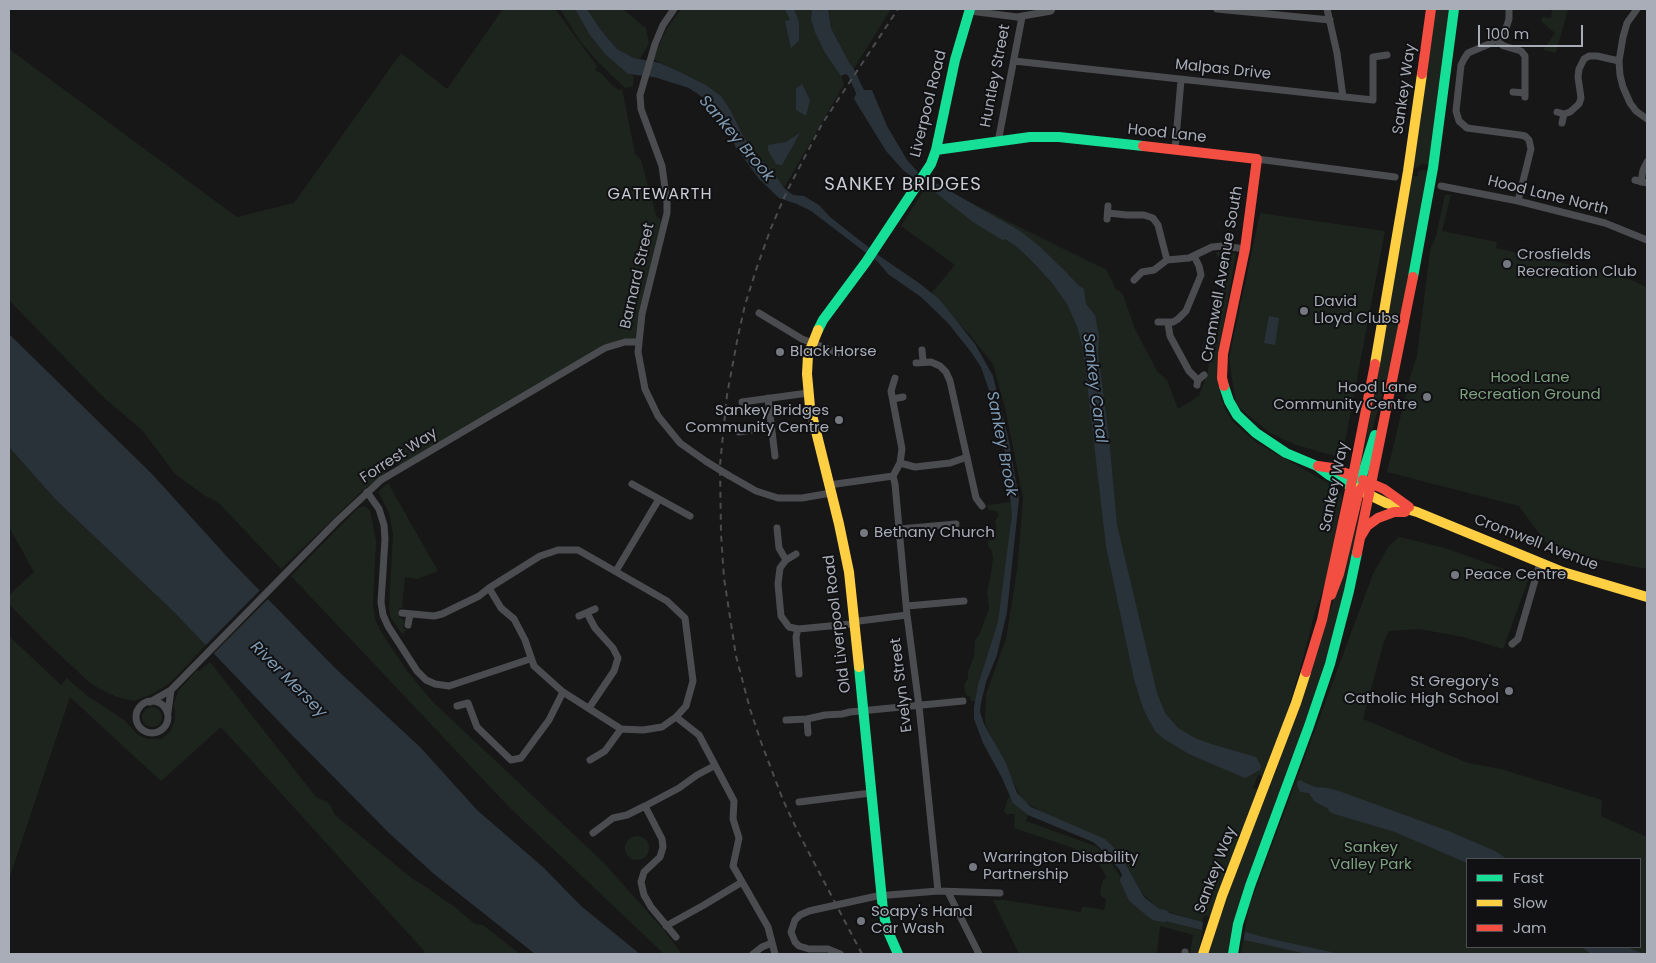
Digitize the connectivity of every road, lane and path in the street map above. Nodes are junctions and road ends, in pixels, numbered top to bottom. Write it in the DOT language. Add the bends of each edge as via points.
graph roads {
  1 [pos="674,9"];
  2 [pos="1052,9"];
  3 [pos="1217,9"];
  4 [pos="1327,9"];
  5 [pos="1431,9"];
  6 [pos="1454,9"];
  7 [pos="1509,9"];
  8 [pos="1637,9"];
  9 [pos="970,10"];
  10 [pos="1022,16"];
  11 [pos="1330,20"];
  12 [pos="1495,40"];
  13 [pos="1387,55"];
  14 [pos="1014,61"];
  15 [pos="1619,61"];
  16 [pos="1181,80"];
  17 [pos="1570,80"];
  18 [pos="1579,83"];
  19 [pos="1513,92"];
  20 [pos="1344,97"];
  21 [pos="1647,120"];
  22 [pos="1562,123"];
  23 [pos="998,142"];
  24 [pos="936,150"];
  25 [pos="1174,150"];
  26 [pos="1257,159"];
  27 [pos="1647,162"];
  28 [pos="1396,177"];
  29 [pos="1641,182"];
  30 [pos="1441,186"];
  31 [pos="1518,201"];
  32 [pos="1108,213"];
  33 [pos="1647,240"];
  34 [pos="1245,249"];
  35 [pos="871,254"];
  36 [pos="1194,256"];
  37 [pos="1167,260"];
  38 [pos="1134,281"];
  39 [pos="759,313"];
  40 [pos="1158,322"];
  41 [pos="1168,323"];
  42 [pos="638,342"];
  43 [pos="811,342"];
  44 [pos="922,350"];
  45 [pos="838,353"];
  46 [pos="895,378"];
  47 [pos="1200,380"];
  48 [pos="808,393"];
  49 [pos="903,396"];
  50 [pos="768,398"];
  51 [pos="893,399"];
  52 [pos="1387,400"];
  53 [pos="742,402"];
  54 [pos="770,427"];
  55 [pos="739,432"];
  56 [pos="774,456"];
  57 [pos="967,457"];
  58 [pos="900,463"];
  59 [pos="893,476"];
  60 [pos="632,484"];
  61 [pos="1371,484"];
  62 [pos="1358,486"];
  63 [pos="830,489"];
  64 [pos="367,492"];
  65 [pos="659,499"];
  66 [pos="982,506"];
  67 [pos="1417,512"];
  68 [pos="690,516"];
  69 [pos="956,524"];
  70 [pos="777,528"];
  71 [pos="900,529"];
  72 [pos="1359,541"];
  73 [pos="796,554"];
  74 [pos="786,560"];
  75 [pos="1540,563"];
  76 [pos="616,572"];
  77 [pos="489,588"];
  78 [pos="1647,597"];
  79 [pos="964,600"];
  80 [pos="907,606"];
  81 [pos="595,609"];
  82 [pos="402,613"];
  83 [pos="587,613"];
  84 [pos="410,614"];
  85 [pos="907,615"];
  86 [pos="579,616"];
  87 [pos="855,622"];
  88 [pos="408,625"];
  89 [pos="798,629"];
  90 [pos="1512,644"];
  91 [pos="530,659"];
  92 [pos="799,674"];
  93 [pos="171,690"];
  94 [pos="563,692"];
  95 [pos="150,702"];
  96 [pos="964,702"];
  97 [pos="457,706"];
  98 [pos="919,706"];
  99 [pos="590,708"];
  100 [pos="864,711"];
  101 [pos="168,712"];
  102 [pos="676,717"];
  103 [pos="807,719"];
  104 [pos="786,720"];
  105 [pos="621,729"];
  106 [pos="808,733"];
  107 [pos="590,760"];
  108 [pos="714,766"];
  109 [pos="811,792"];
  110 [pos="871,793"];
  111 [pos="812,800"];
  112 [pos="799,802"];
  113 [pos="645,806"];
  114 [pos="593,833"];
  115 [pos="742,882"];
  116 [pos="938,891"];
  117 [pos="948,892"];
  118 [pos="1000,893"];
  119 [pos="881,896"];
  120 [pos="666,926"];
  121 [pos="676,937"];
  122 [pos="772,943"];
  123 [pos="753,954"];
  124 [pos="775,954"];
  125 [pos="840,954"];
  126 [pos="898,954"];
  127 [pos="979,954"];
  128 [pos="1203,954"];
  129 [pos="1232,954"];
  1 -- 42 [label="street, Barnard Street" via="663,25 641,88 640,102 662,166 667,208"];
  2 -- 10 [label="street"];
  3 -- 11 [label="street"];
  4 -- 11 [label="street"];
  5 -- 62 [label="main road, Sankey Way"];
  6 -- 52 [label="main road, Sankey Way" via="1433,168"];
  7 -- 12 [label="street" via="1506,28"];
  8 -- 15 [label="street" via="1624,32"];
  9 -- 10 [label="street"];
  9 -- 24 [label="main road, Liverpool Road" via="951,76"];
  10 -- 14 [label="street, Huntley Street"];
  11 -- 20 [label="street"];
  12 -- 19 [label="street" via="1521,51 1525,56 1525,95"];
  12 -- 31 [label="street" via="1468,53 1464,59 1456,116 1467,128 1520,135 1529,140 1531,149"];
  13 -- 20 [label="street, Malpas Drive" via="1373,57 1373,100"];
  14 -- 16 [label="street, Malpas Drive"];
  14 -- 23 [label="street, Huntley Street"];
  15 -- 18 [label="street" via="1589,56 1580,69"];
  15 -- 21 [label="street" via="1626,96"];
  16 -- 20 [label="street, Malpas Drive"];
  16 -- 25 [label="street"];
  17 -- 18 [label="street"];
  18 -- 22 [label="street" via="1579,104 1570,112 1561,113"];
  23 -- 24 [label="main road, Hood Lane"];
  23 -- 25 [label="main road, Hood Lane" via="1059,136"];
  24 -- 35 [label="main road, Liverpool Road" via="922,179"];
  25 -- 26 [label="main road, Hood Lane"];
  26 -- 28 [label="street, Hood Lane"];
  26 -- 34 [label="main road, Cromwell Avenue South"];
  27 -- 29 [label="street"];
  30 -- 31 [label="street, Hood Lane North"];
  31 -- 33 [label="street, Hood Lane North" via="1605,223"];
  32 -- 37 [label="street" via="1152,218 1158,225"];
  34 -- 36 [label="street" via="1218,246"];
  34 -- 62 [label="main road, Cromwell Avenue South" via="1223,354 1222,378 1229,401 1237,415 1256,434 1329,475"];
  35 -- 43 [label="main road, Old Liverpool Road"];
  36 -- 37 [label="street"];
  36 -- 41 [label="street" via="1201,271 1200,279 1186,311"];
  37 -- 38 [label="street" via="1154,270 1142,272"];
  39 -- 43 [label="street"];
  40 -- 41 [label="street"];
  41 -- 47 [label="street" via="1170,336 1189,371"];
  42 -- 63 [label="street, Barnard Street, bridge" via="645,388 658,416 680,443 756,491 778,498 802,498"];
  42 -- 64 [label="street, Forrest Way" via="605,348 398,470"];
  43 -- 45 [label="street"];
  43 -- 48 [label="main road, Old Liverpool Road"];
  44 -- 57 [label="street" via="920,362 940,366 950,381"];
  46 -- 51 [label="street"];
  48 -- 50 [label="street"];
  48 -- 63 [label="main road, Old Liverpool Road"];
  49 -- 51 [label="street"];
  50 -- 53 [label="street"];
  50 -- 54 [label="street"];
  51 -- 58 [label="street" via="901,441"];
  52 -- 61 [label="main road, Sankey Way"];
  52 -- 62 [label="main road"];
  54 -- 55 [label="street"];
  54 -- 56 [label="street"];
  57 -- 58 [label="street" via="950,463 915,467"];
  57 -- 66 [label="street" via="976,498"];
  58 -- 59 [label="street"];
  59 -- 63 [label="street, Barnard Street"];
  59 -- 71 [label="street, Evelyn Street"];
  60 -- 65 [label="street"];
  61 -- 62 [label="main road, Sankey Way"];
  61 -- 67 [label="main road, Cromwell Avenue"];
  62 -- 67 [label="main road, Cromwell Avenue" via="1395,506"];
  62 -- 72 [label="main road, Sankey Way"];
  62 -- 128 [label="main road, Sankey Way" via="1296,703 1219,903"];
  63 -- 87 [label="main road, Old Liverpool Road" via="849,572"];
  64 -- 91 [label="street" via="380,509 384,525 383,615 426,680 449,686"];
  64 -- 93 [label="street, Forrest Way"];
  65 -- 68 [label="street"];
  65 -- 76 [label="street"];
  67 -- 72 [label="main road" via="1384,515 1368,526"];
  67 -- 75 [label="main road, Cromwell Avenue"];
  69 -- 71 [label="street"];
  70 -- 74 [label="street" via="779,548"];
  71 -- 80 [label="street, Evelyn Street"];
  72 -- 129 [label="main road, Sankey Way" via="1330,664 1250,886"];
  73 -- 74 [label="street"];
  74 -- 89 [label="street" via="779,576 781,616 789,626"];
  75 -- 78 [label="main road, Cromwell Avenue"];
  75 -- 90 [label="street" via="1518,639"];
  76 -- 77 [label="street" via="578,550 558,550 540,556"];
  76 -- 102 [label="street" via="667,601 685,618 693,681 686,706"];
  77 -- 84 [label="street" via="469,602 442,614"];
  77 -- 91 [label="street" via="501,608 514,619"];
  79 -- 80 [label="street"];
  80 -- 85 [label="street, Evelyn Street"];
  81 -- 83 [label="street"];
  82 -- 84 [label="street"];
  83 -- 86 [label="street"];
  83 -- 99 [label="street" via="594,628 618,658 614,671"];
  84 -- 88 [label="street"];
  85 -- 87 [label="street"];
  85 -- 98 [label="street, Evelyn Street"];
  87 -- 89 [label="street"];
  87 -- 100 [label="main road, Old Liverpool Road"];
  89 -- 92 [label="street"];
  91 -- 94 [label="street"];
  93 -- 95 [label="street, Forrest Way"];
  93 -- 101 [label="street"];
  94 -- 97 [label="street" via="549,720 521,758 511,760 477,727 468,703"];
  94 -- 99 [label="street"];
  95 -- 101 [label="street" via="158,702"];
  95 -- 101 [label="street" via="141,706 136,715 144,731 154,733 162,730 168,722"];
  96 -- 98 [label="street"];
  98 -- 100 [label="street"];
  98 -- 116 [label="street, Evelyn Street"];
  99 -- 105 [label="street"];
  100 -- 103 [label="street"];
  100 -- 110 [label="main road, Old Liverpool Road"];
  102 -- 105 [label="street" via="662,726 643,730"];
  102 -- 108 [label="street" via="699,735"];
  103 -- 104 [label="street"];
  103 -- 106 [label="street"];
  105 -- 107 [label="street" via="606,751"];
  108 -- 113 [label="street"];
  108 -- 115 [label="street" via="734,801 733,819 739,838 733,866"];
  109 -- 111 [label="street"];
  110 -- 111 [label="street"];
  110 -- 119 [label="main road, Old Liverpool Road"];
  111 -- 112 [label="street"];
  113 -- 114 [label="street" via="613,818"];
  113 -- 120 [label="street" via="663,847 660,857 644,872 641,882 644,896"];
  115 -- 120 [label="street"];
  115 -- 122 [label="street" via="768,927"];
  116 -- 117 [label="street"];
  116 -- 119 [label="street"];
  117 -- 118 [label="street"];
  117 -- 127 [label="street"];
  119 -- 125 [label="street" via="809,911 795,920 791,932 799,946 809,950 828,949"];
  119 -- 126 [label="main road, Old Liverpool Road" via="887,929"];
  120 -- 121 [label="street"];
  122 -- 123 [label="street"];
  122 -- 124 [label="street"];
}
